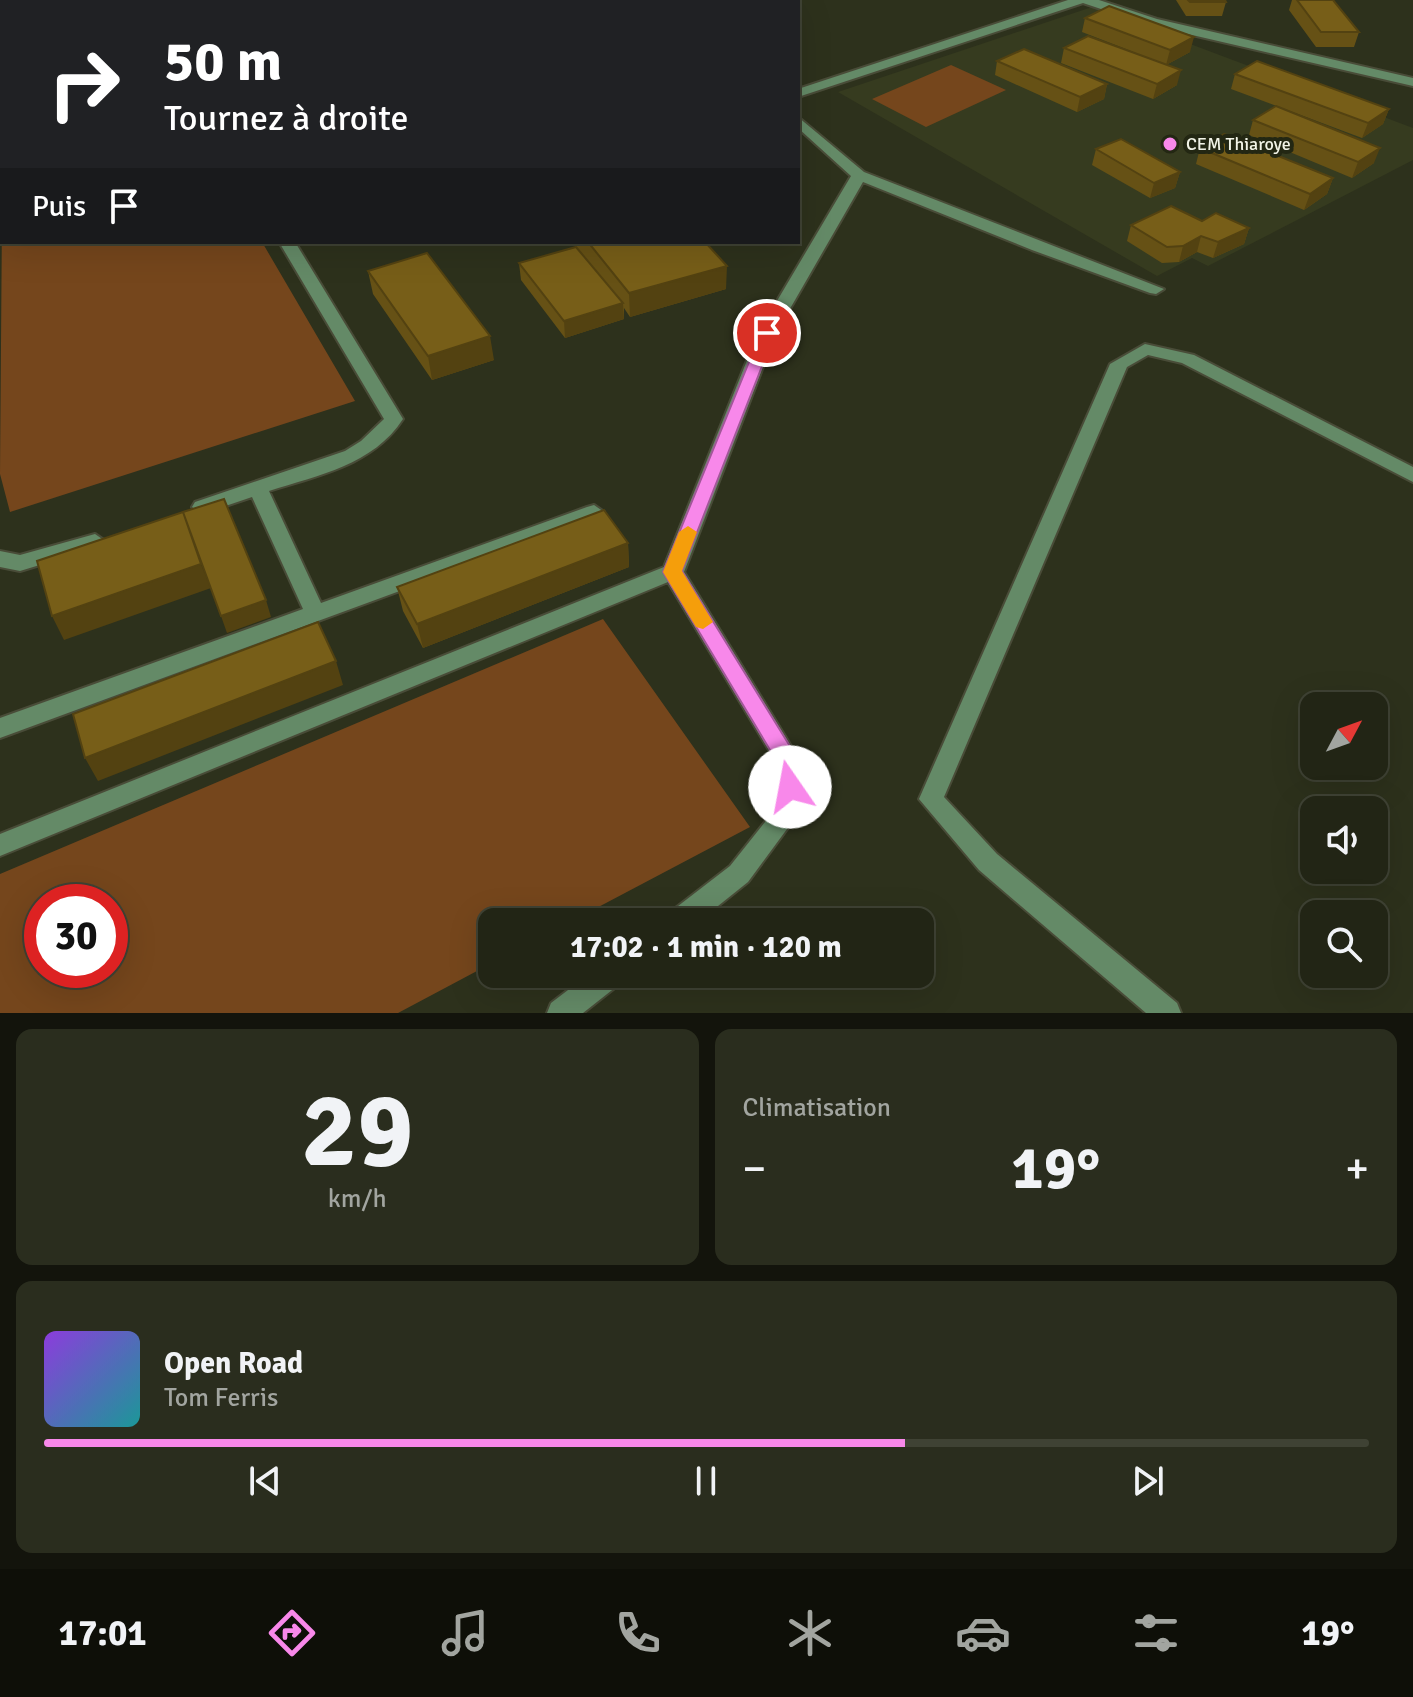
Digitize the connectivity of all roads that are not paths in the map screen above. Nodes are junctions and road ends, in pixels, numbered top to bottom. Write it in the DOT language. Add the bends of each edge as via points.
graph roads {
  1 [pos="1080,0"];
  2 [pos="1087,0"];
  3 [pos="1413,82"];
  4 [pos="800,92"];
  5 [pos="800,123"];
  6 [pos="859,175"];
  7 [pos="288,244"];
  8 [pos="1156,289"];
  9 [pos="1413,475"];
  10 [pos="258,488"];
  11 [pos="185,512"];
  12 [pos="594,512"];
  13 [pos="111,536"];
  14 [pos="0,559"];
  15 [pos="673,572"];
  16 [pos="315,612"];
  17 [pos="0,728"];
  18 [pos="0,845"];
  19 [pos="696,908"];
  20 [pos="593,988"];
  21 [pos="561,1013"];
  22 [pos="1167,1013"];
  1 -- 4 [label="street"];
  2 -- 3 [label="street" via="1153,22"];
  5 -- 6 [label="street"];
  6 -- 8 [label="street"];
  6 -- 15 [label="street" via="767,333"];
  7 -- 10 [label="street" via="394,419 385,434 360,452"];
  9 -- 22 [label="street" via="1188,359 1145,349 1119,364 931,799 988,862"];
  10 -- 11 [label="street"];
  10 -- 16 [label="street"];
  12 -- 16 [label="street"];
  13 -- 14 [label="street" via="20,563"];
  15 -- 18 [label="street"];
  15 -- 19 [label="street" via="790,764 789,810 739,874"];
  16 -- 17 [label="street"];
  20 -- 21 [label="street"];
}
